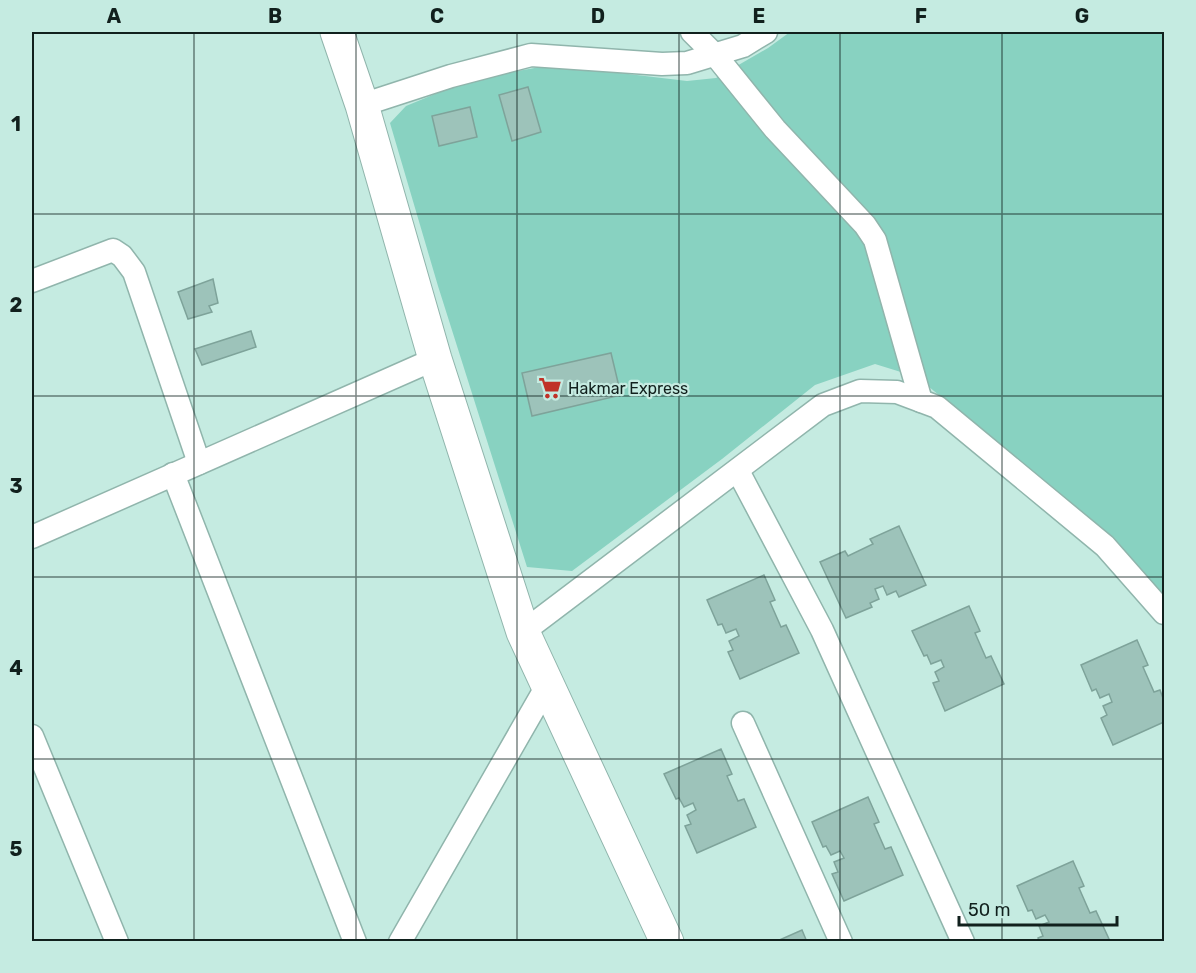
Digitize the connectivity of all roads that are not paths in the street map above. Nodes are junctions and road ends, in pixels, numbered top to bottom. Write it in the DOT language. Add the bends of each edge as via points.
graph roads {
  1 [pos="337,32"];
  2 [pos="692,32"];
  3 [pos="766,32"];
  4 [pos="716,56"];
  5 [pos="362,105"];
  6 [pos="32,281"];
  7 [pos="435,359"];
  8 [pos="921,401"];
  9 [pos="199,463"];
  10 [pos="738,471"];
  11 [pos="173,474"];
  12 [pos="32,537"];
  13 [pos="1164,613"];
  14 [pos="523,632"];
  15 [pos="548,684"];
  16 [pos="742,723"];
  17 [pos="32,736"];
  18 [pos="117,942"];
  19 [pos="355,942"];
  20 [pos="400,942"];
  21 [pos="667,942"];
  22 [pos="841,942"];
  23 [pos="963,942"];
  1 -- 5 [label="main road"];
  2 -- 4 [label="street"];
  3 -- 4 [label="street"];
  4 -- 5 [label="street" via="662,64 531,55"];
  4 -- 8 [label="street" via="775,129 875,240"];
  5 -- 7 [label="main road"];
  6 -- 9 [label="street" via="113,250 122,256 134,272"];
  7 -- 9 [label="street"];
  7 -- 14 [label="main road"];
  8 -- 10 [label="street" via="897,392 860,391 823,405"];
  8 -- 13 [label="street" via="937,407 1106,546"];
  9 -- 11 [label="street"];
  10 -- 14 [label="street"];
  10 -- 23 [label="street" via="822,630"];
  11 -- 12 [label="street"];
  11 -- 19 [label="street"];
  14 -- 15 [label="main road"];
  15 -- 20 [label="street"];
  15 -- 21 [label="main road"];
  16 -- 22 [label="street"];
  17 -- 18 [label="street"];
}
